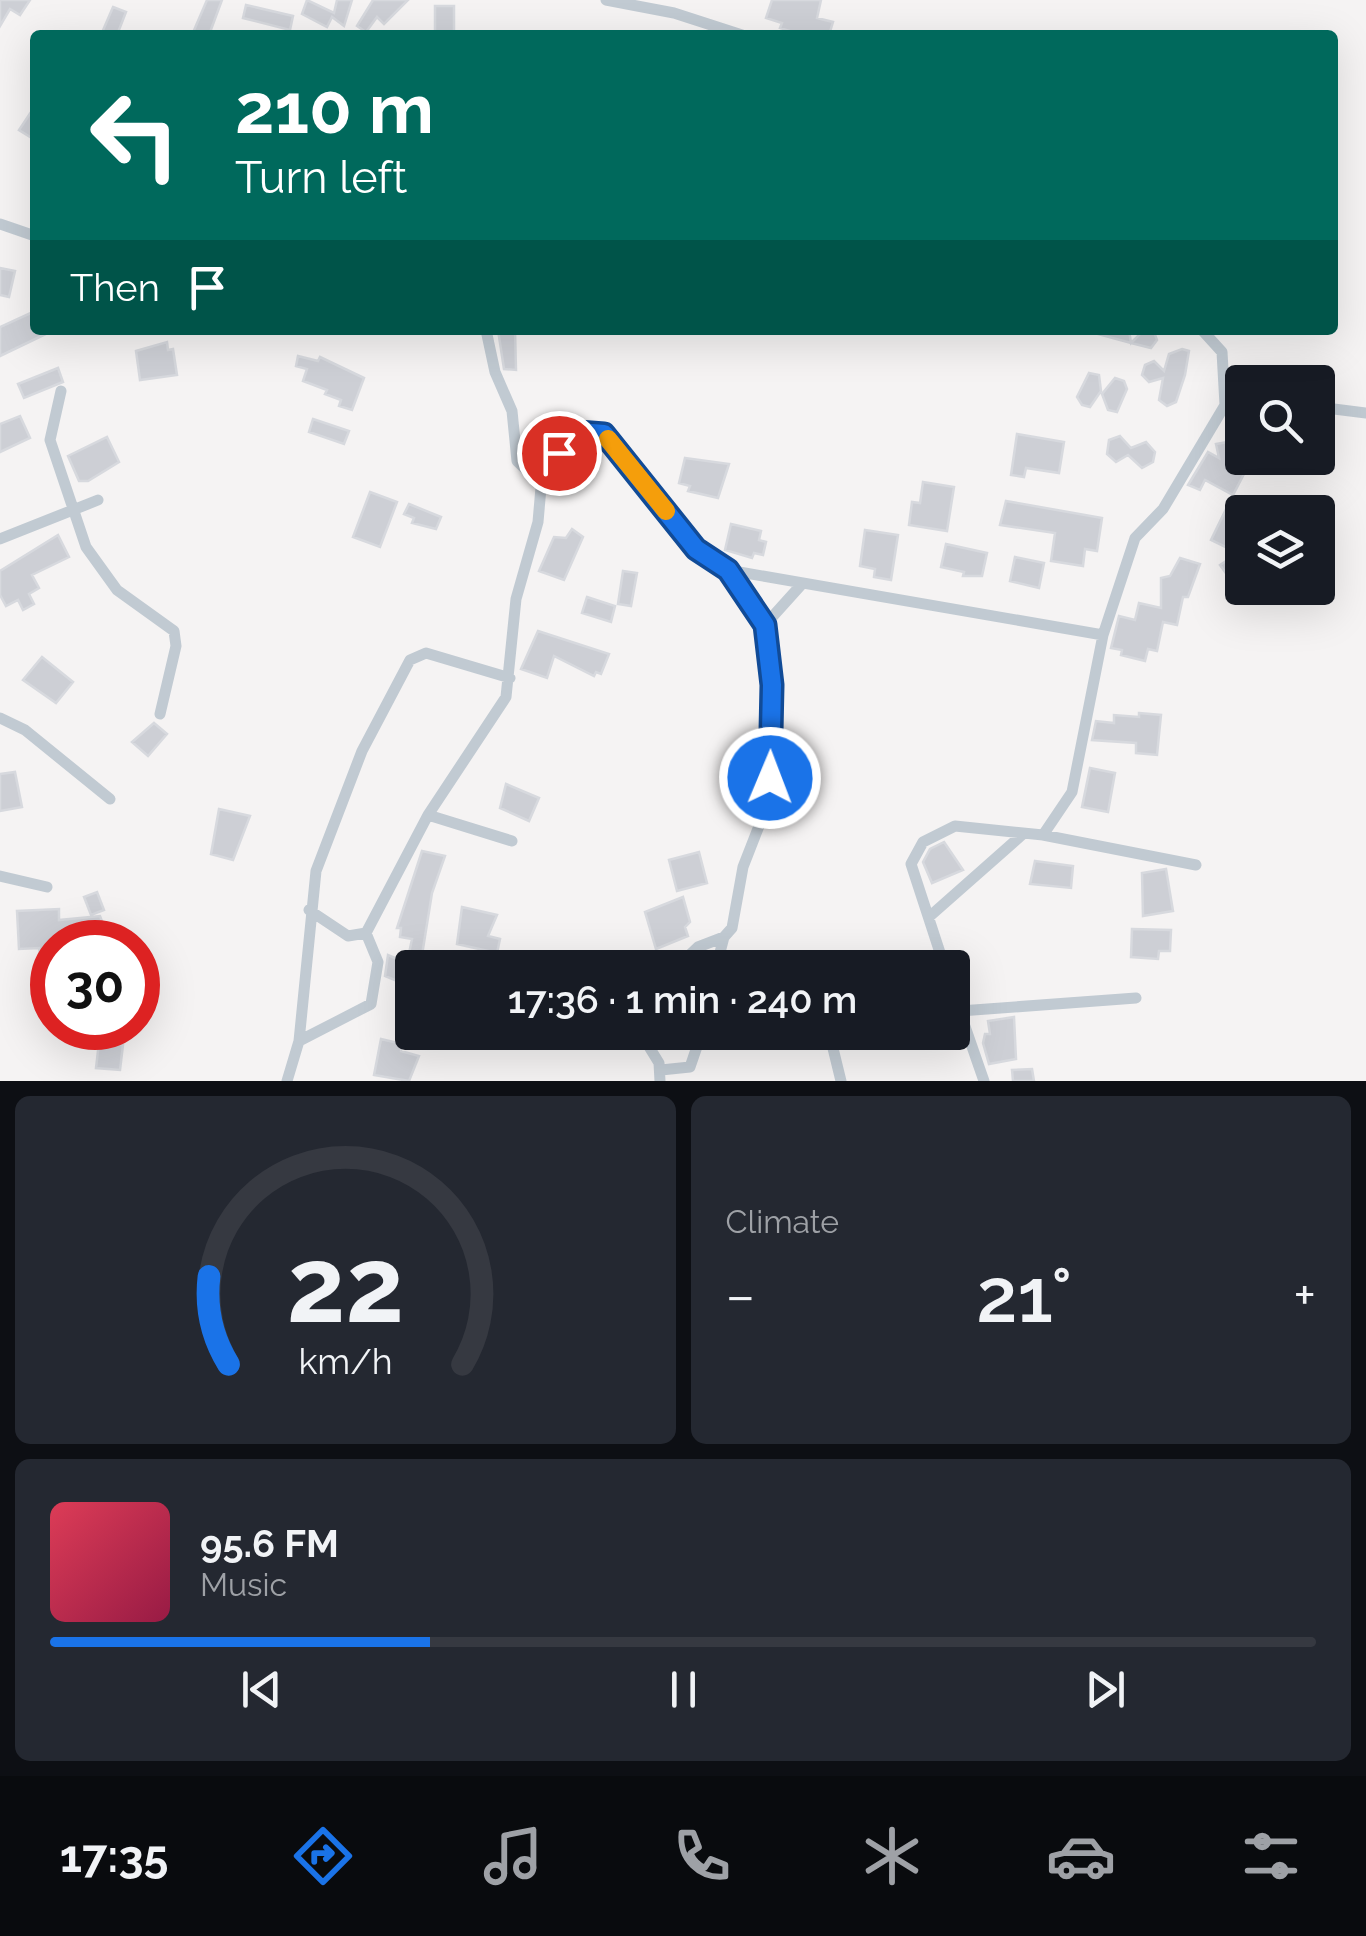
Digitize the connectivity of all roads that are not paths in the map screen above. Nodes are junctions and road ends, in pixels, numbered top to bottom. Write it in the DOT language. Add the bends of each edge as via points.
graph roads {
  1 [pos="606,0"];
  2 [pos="727,30"];
  3 [pos="0,224"];
  4 [pos="30,234"];
  5 [pos="487,335"];
  6 [pos="1207,335"];
  7 [pos="60,391"];
  8 [pos="1225,406"];
  9 [pos="1335,409"];
  10 [pos="1366,412"];
  11 [pos="540,482"];
  12 [pos="98,500"];
  13 [pos="70,508"];
  14 [pos="0,539"];
  15 [pos="728,570"];
  16 [pos="801,585"];
  17 [pos="765,625"];
  18 [pos="1103,635"];
  19 [pos="510,678"];
  20 [pos="160,714"];
  21 [pos="0,718"];
  22 [pos="110,799"];
  23 [pos="428,815"];
  24 [pos="1023,834"];
  25 [pos="1043,836"];
  26 [pos="512,840"];
  27 [pos="1196,865"];
  28 [pos="0,876"];
  29 [pos="48,888"];
  30 [pos="308,910"];
  31 [pos="929,917"];
  32 [pos="366,933"];
  33 [pos="724,937"];
  34 [pos="695,950"];
  35 [pos="721,950"];
  36 [pos="937,950"];
  37 [pos="1136,998"];
  38 [pos="970,1010"];
  39 [pos="970,1040"];
  40 [pos="299,1042"];
  41 [pos="648,1050"];
  42 [pos="696,1050"];
  43 [pos="834,1050"];
  44 [pos="660,1076"];
  45 [pos="287,1081"];
  46 [pos="842,1081"];
  47 [pos="984,1081"];
  1 -- 2 [label="street"];
  3 -- 4 [label="street"];
  5 -- 11 [label="street" via="512,411 517,461"];
  6 -- 8 [label="street" via="1222,352"];
  7 -- 13 [label="street" via="50,440"];
  8 -- 18 [label="street" via="1163,508 1140,530"];
  9 -- 10 [label="street"];
  11 -- 15 [label="street" via="573,436 604,434 696,549"];
  11 -- 19 [label="street" via="538,522 516,598"];
  12 -- 13 [label="street"];
  13 -- 14 [label="street"];
  13 -- 20 [label="street" via="96,566 174,632"];
  15 -- 16 [label="street"];
  15 -- 17 [label="street"];
  16 -- 17 [label="street"];
  16 -- 18 [label="street"];
  17 -- 33 [label="street" via="772,685 768,803"];
  18 -- 25 [label="street" via="1072,792"];
  19 -- 23 [label="street" via="504,703"];
  19 -- 30 [label="street" via="426,653 413,656 328,831"];
  21 -- 22 [label="street" via="26,730"];
  23 -- 26 [label="street"];
  23 -- 32 [label="street"];
  24 -- 25 [label="street"];
  24 -- 31 [label="street"];
  24 -- 31 [label="street" via="955,826 916,848 913,877"];
  25 -- 27 [label="street"];
  28 -- 29 [label="street"];
  30 -- 32 [label="street" via="348,936"];
  30 -- 40 [label="street"];
  31 -- 36 [label="street"];
  32 -- 40 [label="street" via="378,962 371,1004"];
  33 -- 34 [label="street"];
  33 -- 35 [label="street"];
  37 -- 38 [label="street"];
  39 -- 47 [label="street"];
  40 -- 45 [label="street"];
  41 -- 44 [label="street"];
  42 -- 44 [label="street" via="690,1067"];
  43 -- 46 [label="street"];
}
